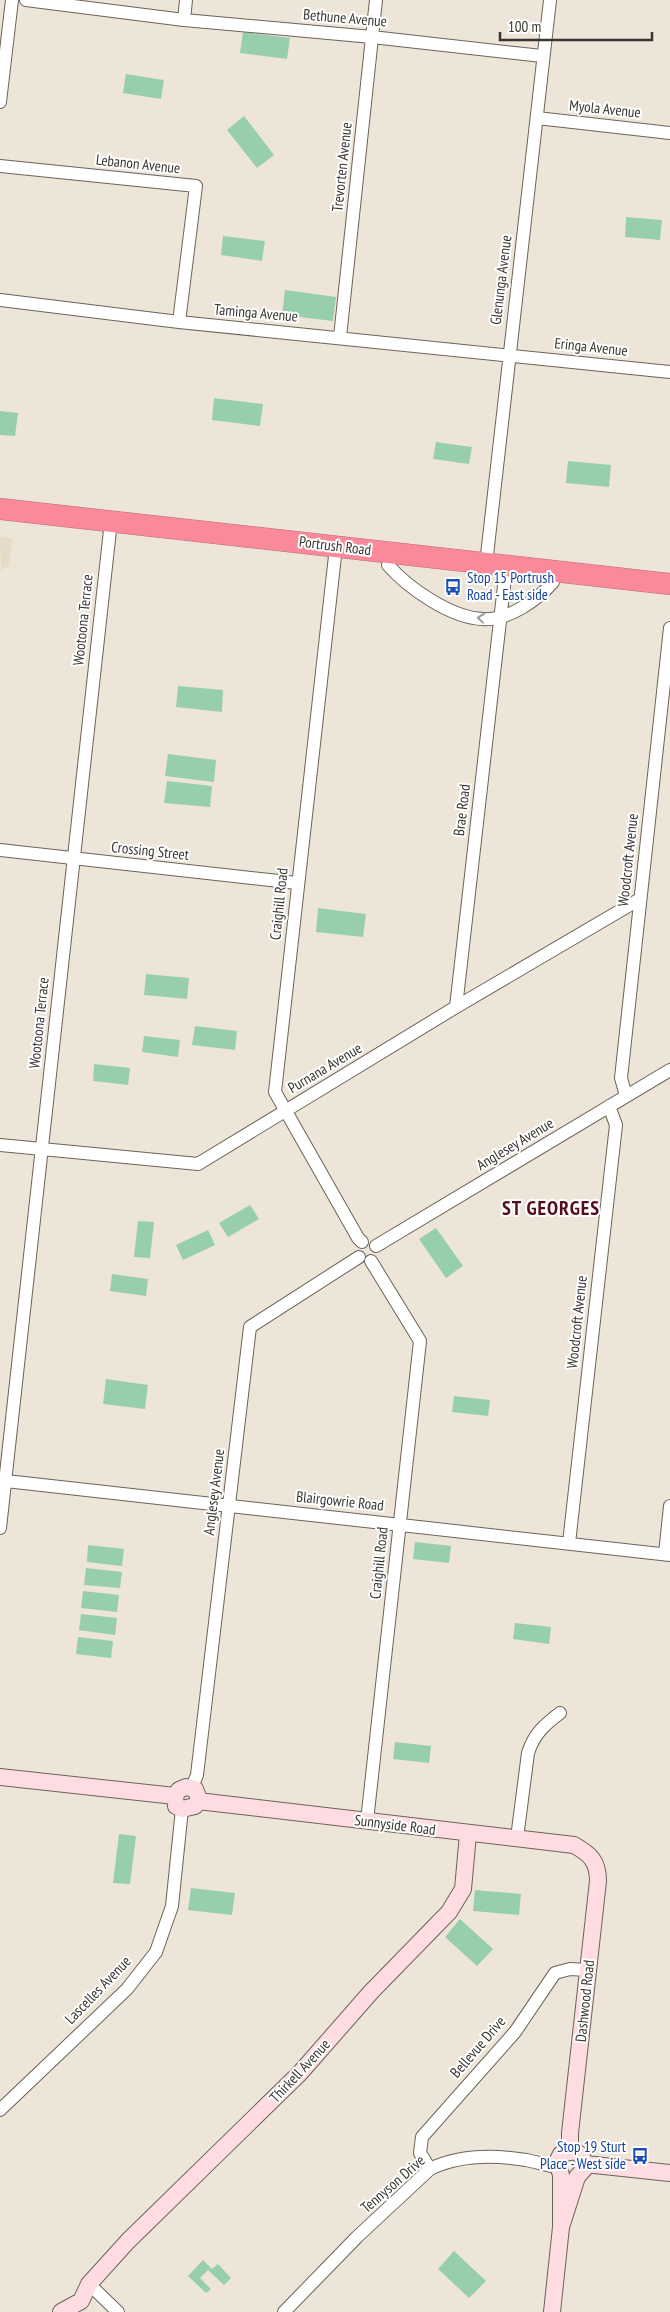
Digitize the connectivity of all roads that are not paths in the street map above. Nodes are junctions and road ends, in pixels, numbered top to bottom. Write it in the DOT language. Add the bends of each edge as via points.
graph roads {
  1 [pos="12,0"];
  2 [pos="26,0"];
  3 [pos="186,0"];
  4 [pos="376,0"];
  5 [pos="550,0"];
  6 [pos="184,20"];
  7 [pos="372,37"];
  8 [pos="542,56"];
  9 [pos="0,102"];
  10 [pos="537,118"];
  11 [pos="670,132"];
  12 [pos="0,166"];
  13 [pos="0,300"];
  14 [pos="179,322"];
  15 [pos="340,337"];
  16 [pos="509,354"];
  17 [pos="670,372"];
  18 [pos="0,510"];
  19 [pos="0,523"];
  20 [pos="110,528"];
  21 [pos="335,553"];
  22 [pos="486,564"];
  23 [pos="388,565"];
  24 [pos="505,577"];
  25 [pos="553,582"];
  26 [pos="670,584"];
  27 [pos="670,595"];
  28 [pos="501,616"];
  29 [pos="670,628"];
  30 [pos="0,850"];
  31 [pos="73,858"];
  32 [pos="297,883"];
  33 [pos="640,900"];
  34 [pos="456,1007"];
  35 [pos="670,1070"];
  36 [pos="626,1096"];
  37 [pos="609,1106"];
  38 [pos="284,1111"];
  39 [pos="0,1145"];
  40 [pos="41,1150"];
  41 [pos="362,1242"];
  42 [pos="376,1246"];
  43 [pos="365,1259"];
  44 [pos="6,1481"];
  45 [pos="229,1506"];
  46 [pos="670,1506"];
  47 [pos="400,1524"];
  48 [pos="0,1528"];
  49 [pos="569,1543"];
  50 [pos="668,1554"];
  51 [pos="560,1713"];
  52 [pos="0,1777"];
  53 [pos="195,1794"];
  54 [pos="179,1803"];
  55 [pos="367,1821"];
  56 [pos="468,1834"];
  57 [pos="517,1838"];
  58 [pos="590,1854"];
  59 [pos="588,1970"];
  60 [pos="0,2110"];
  61 [pos="570,2150"];
  62 [pos="430,2169"];
  63 [pos="559,2171"];
  64 [pos="581,2171"];
  65 [pos="670,2173"];
  66 [pos="561,2227"];
  67 [pos="89,2284"];
  68 [pos="50,2312"];
  69 [pos="61,2312"];
  70 [pos="118,2312"];
  71 [pos="284,2312"];
  72 [pos="552,2312"];
  1 -- 9 [label="street"];
  2 -- 6 [label="street, Bethune Avenue"];
  3 -- 6 [label="street"];
  4 -- 7 [label="street, Trevorten Avenue"];
  5 -- 8 [label="street, Glenunga Avenue"];
  6 -- 7 [label="street, Bethune Avenue"];
  7 -- 8 [label="street, Bethune Avenue"];
  7 -- 15 [label="street, Trevorten Avenue"];
  8 -- 10 [label="street, Glenunga Avenue"];
  10 -- 11 [label="street, Myola Avenue"];
  10 -- 16 [label="street, Glenunga Avenue"];
  12 -- 14 [label="street, Lebanon Avenue" via="196,186"];
  13 -- 14 [label="street, Taminga Avenue"];
  14 -- 15 [label="street, Taminga Avenue"];
  15 -- 16 [label="street, Taminga Avenue"];
  16 -- 17 [label="street, Eringa Avenue"];
  16 -- 22 [label="street, Glenunga Avenue"];
  18 -- 20 [label="highway, Portrush Road"];
  19 -- 20 [label="highway, Portrush Road"];
  20 -- 21 [label="highway, Portrush Road"];
  20 -- 31 [label="street, Wootoona Terrace"];
  21 -- 22 [label="highway, Portrush Road"];
  21 -- 23 [label="highway, Portrush Road"];
  21 -- 32 [label="street, Craighill Road"];
  22 -- 26 [label="highway, Portrush Road"];
  23 -- 24 [label="highway, Portrush Road"];
  28 -- 23 [label="street, one-way" via="486,620 456,612 408,585"];
  24 -- 25 [label="highway, Portrush Road"];
  24 -- 28 [label="street, Brae Road"];
  25 -- 27 [label="highway, Portrush Road"];
  25 -- 28 [label="street" via="544,594"];
  28 -- 34 [label="street, Brae Road"];
  29 -- 33 [label="street, Woodcroft Avenue"];
  30 -- 31 [label="street, Crossing Street"];
  31 -- 32 [label="street, Crossing Street"];
  31 -- 40 [label="street, Wootoona Terrace"];
  32 -- 38 [label="street, Craighill Road" via="275,1092"];
  33 -- 34 [label="street, Purnana Avenue"];
  33 -- 36 [label="street, Woodcroft Avenue" via="621,1078"];
  34 -- 38 [label="street, Purnana Avenue"];
  35 -- 36 [label="street, Anglesey Avenue"];
  36 -- 37 [label="street, Anglesey Avenue"];
  37 -- 42 [label="street, Anglesey Avenue"];
  37 -- 49 [label="street, Woodcroft Avenue" via="616,1125"];
  38 -- 40 [label="street, Purnana Avenue" via="198,1164"];
  38 -- 41 [label="street, Craighill Road"];
  39 -- 40 [label="street, Purnana Avenue"];
  40 -- 44 [label="street, Wootoona Terrace"];
  41 -- 42 [label="street" via="372,1242"];
  41 -- 43 [label="street" via="357,1249"];
  42 -- 43 [label="street" via="376,1256"];
  43 -- 45 [label="street, Anglesey Avenue" via="250,1327"];
  43 -- 47 [label="street, Craighill Road" via="420,1341"];
  44 -- 45 [label="street, Blairgowrie Road"];
  44 -- 48 [label="street, Wootoona Terrace"];
  45 -- 47 [label="street, Blairgowrie Road"];
  45 -- 53 [label="street, Anglesey Avenue"];
  46 -- 50 [label="street"];
  47 -- 49 [label="street, Blairgowrie Road"];
  47 -- 55 [label="street, Craighill Road"];
  49 -- 50 [label="street, Blairgowrie Road"];
  51 -- 57 [label="street" via="544,1725 530,1747"];
  52 -- 54 [label="street"];
  53 -- 54 [label="street" via="190,1808"];
  53 -- 55 [label="street, Sunnyside Road"];
  54 -- 60 [label="street, Lascelles Avenue" via="172,1906 156,1952 127,1989"];
  55 -- 56 [label="street, Sunnyside Road"];
  56 -- 57 [label="street, Sunnyside Road"];
  56 -- 67 [label="street, Thirkell Avenue" via="463,1889 449,1912 370,1992 293,2080 128,2241"];
  57 -- 58 [label="street, Sunnyside Road" via="574,1845"];
  58 -- 59 [label="street, Dashwood Road" via="598,1870"];
  59 -- 61 [label="street, Dashwood Road"];
  59 -- 62 [label="street, Bellevue Drive" via="570,1968 555,1973 515,2032 422,2137 420,2153"];
  61 -- 63 [label="street" via="561,2154"];
  61 -- 64 [label="street" via="582,2156"];
  62 -- 63 [label="street, Tennyson Drive" via="444,2162 484,2157 526,2160"];
  62 -- 71 [label="street, Tennyson Drive" via="356,2237"];
  63 -- 64 [label="street" via="568,2179"];
  63 -- 66 [label="street"];
  64 -- 65 [label="street"];
  64 -- 66 [label="street"];
  66 -- 72 [label="street"];
  67 -- 68 [label="street, Thirkell Avenue"];
  67 -- 69 [label="street, Thirkell Avenue" via="81,2300"];
  67 -- 70 [label="street"];
}
